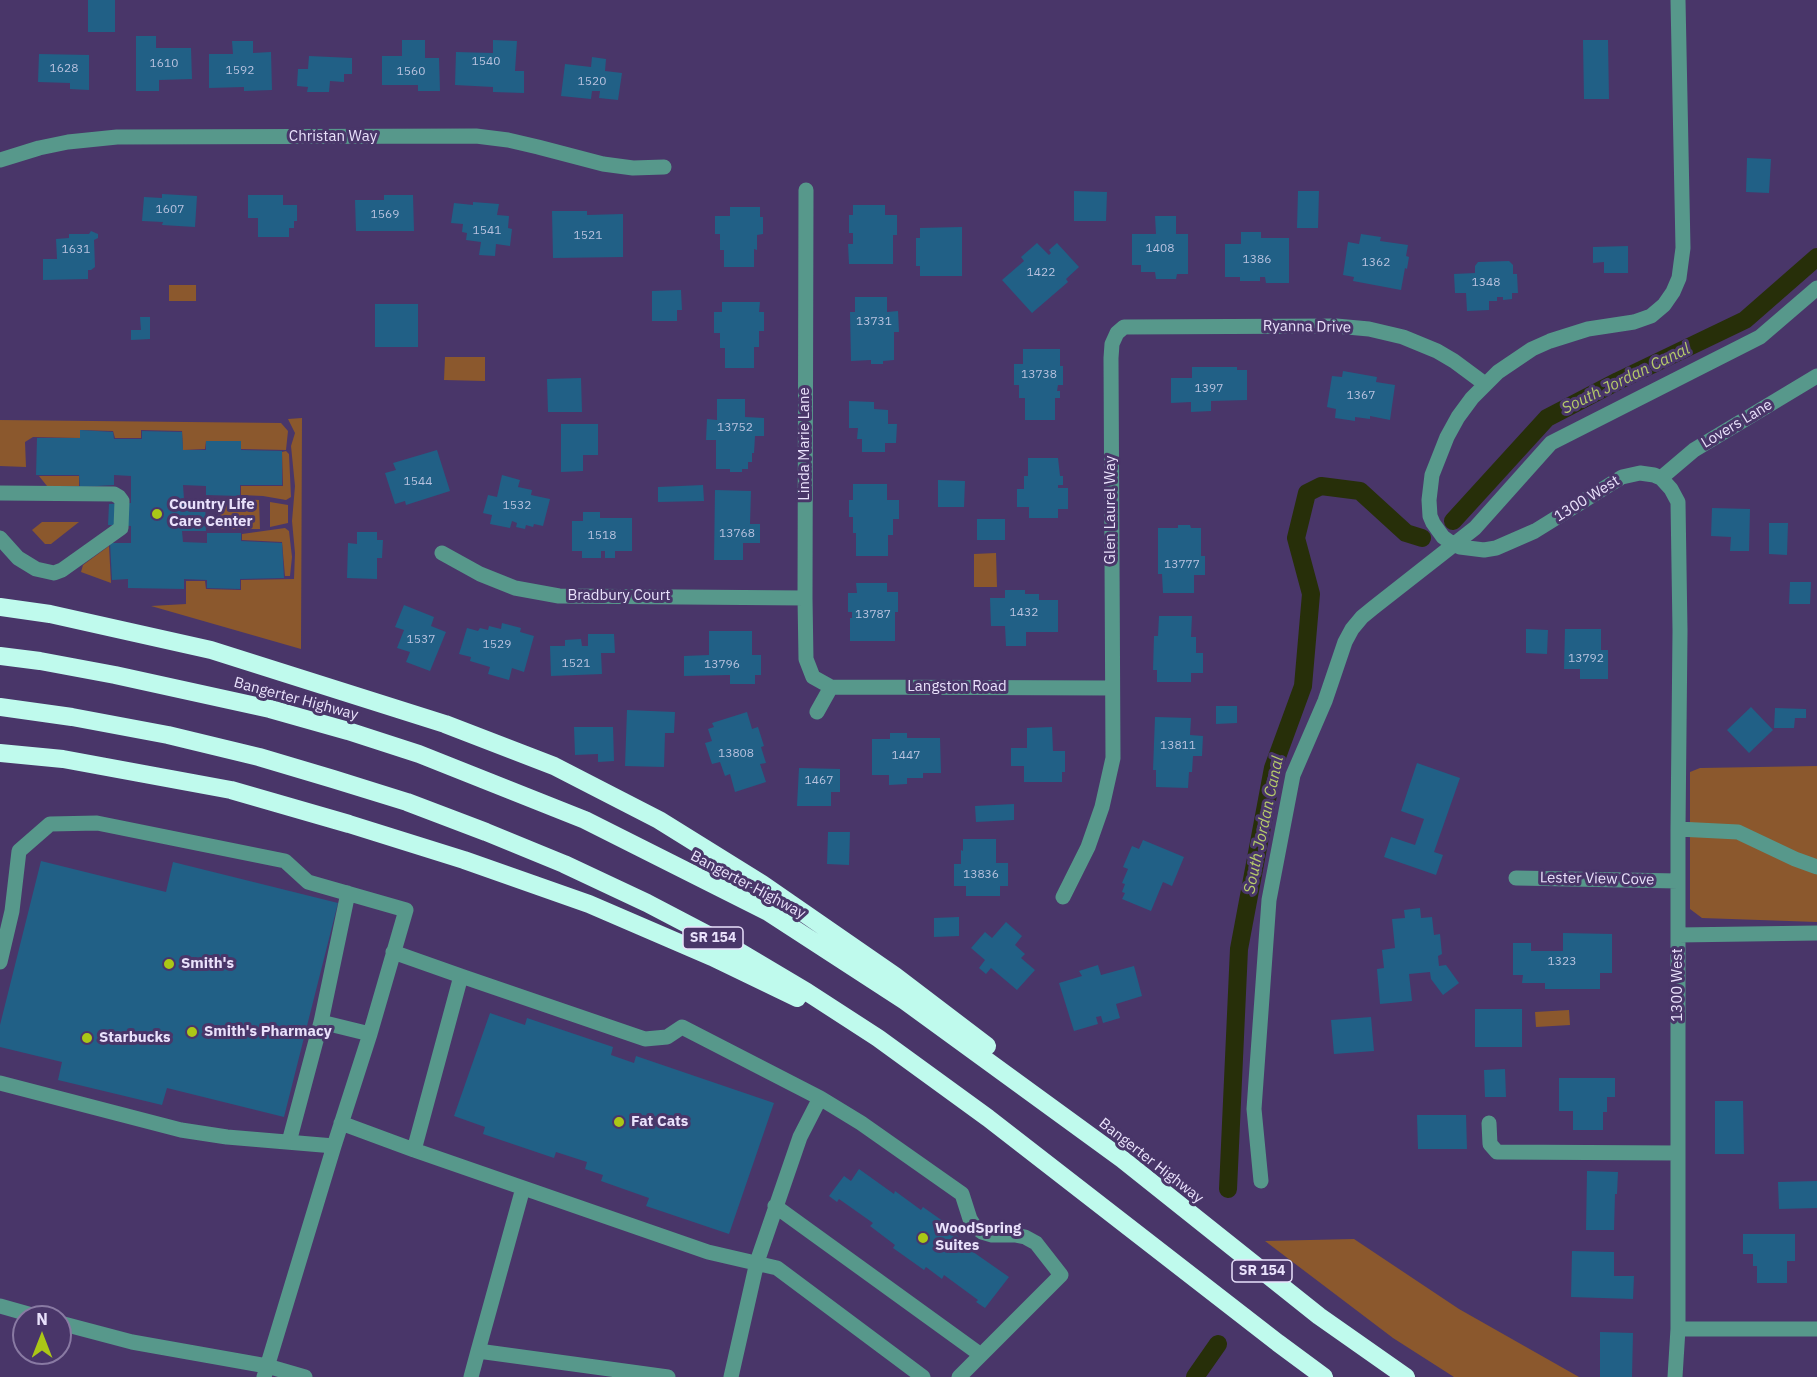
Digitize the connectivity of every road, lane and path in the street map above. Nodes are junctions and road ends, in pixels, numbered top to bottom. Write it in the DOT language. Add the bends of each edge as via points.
graph roads {
  1 [pos="1678,0"];
  2 [pos="0,160"];
  3 [pos="664,167"];
  4 [pos="806,190"];
  5 [pos="1817,288"];
  6 [pos="1117,333"];
  7 [pos="1817,376"];
  8 [pos="1485,384"];
  9 [pos="1661,478"];
  10 [pos="0,494"];
  11 [pos="0,538"];
  12 [pos="1454,544"];
  13 [pos="442,553"];
  14 [pos="805,598"];
  15 [pos="0,607"];
  16 [pos="0,656"];
  17 [pos="831,687"];
  18 [pos="1112,688"];
  19 [pos="0,706"];
  20 [pos="817,712"];
  21 [pos="0,753"];
  22 [pos="1678,829"];
  23 [pos="1817,867"];
  24 [pos="1516,878"];
  25 [pos="1678,881"];
  26 [pos="348,893"];
  27 [pos="1063,897"];
  28 [pos="1817,933"];
  29 [pos="1678,935"];
  30 [pos="393,952"];
  31 [pos="0,963"];
  32 [pos="461,976"];
  33 [pos="321,1022"];
  34 [pos="370,1034"];
  35 [pos="878,1038"];
  36 [pos="0,1083"];
  37 [pos="820,1098"];
  38 [pos="341,1123"];
  39 [pos="1489,1123"];
  40 [pos="289,1142"];
  41 [pos="334,1146"];
  42 [pos="414,1150"];
  43 [pos="1678,1153"];
  44 [pos="1122,1159"];
  45 [pos="1261,1181"];
  46 [pos="523,1188"];
  47 [pos="775,1206"];
  48 [pos="757,1262"];
  49 [pos="72,1326"];
  50 [pos="1678,1329"];
  51 [pos="1817,1329"];
  52 [pos="478,1351"];
  53 [pos="981,1355"];
  54 [pos="265,1372"];
  55 [pos="305,1377"];
  56 [pos="471,1377"];
  57 [pos="668,1377"];
  58 [pos="731,1377"];
  59 [pos="923,1377"];
  60 [pos="959,1377"];
  61 [pos="1324,1377"];
  62 [pos="1406,1377"];
  63 [pos="1675,1377"];
  1 -- 8 [label="street" via="1683,248 1673,292 1651,316 1588,329 1532,348"];
  2 -- 3 [label="street, Christan Way" via="68,142 117,137 476,136 603,164"];
  4 -- 14 [label="street, Linda Marie Lane"];
  5 -- 12 [label="street" via="1760,337 1551,443 1475,528"];
  6 -- 8 [label="street, Ryanna Drive" via="1124,327 1369,329 1437,351"];
  6 -- 18 [label="street, Glen Laurel Way" via="1111,358"];
  7 -- 9 [label="street, Lovers Lane" via="1700,446"];
  8 -- 12 [label="street" via="1458,417 1432,476 1430,516 1437,530"];
  9 -- 12 [label="street, 1300 West" via="1640,474 1622,477 1535,531 1496,548 1471,549"];
  9 -- 22 [label="street, 1300 West" via="1671,489 1679,509"];
  10 -- 11 [label="street" via="114,494 122,501 121,528 54,573 36,569 18,558"];
  12 -- 45 [label="street" via="1352,629 1293,775 1269,900 1254,1109"];
  13 -- 14 [label="street, Bradbury Court" via="515,588 559,596"];
  14 -- 17 [label="street, Linda Marie Lane" via="806,659 813,677"];
  15 -- 44 [label="highway" via="51,614 211,650 445,724 554,766 659,820 762,884 866,956 1058,1100"];
  16 -- 44 [label="highway, Bangerter Highway / SR 154" via="114,675 292,715 418,754 585,820 768,912 906,1001"];
  17 -- 18 [label="street, Langston Road"];
  17 -- 20 [label="street"];
  18 -- 27 [label="street, Glen Laurel Way" via="1113,758 1102,807 1088,847"];
  19 -- 35 [label="highway, SR 154" via="179,738 259,757 417,806 564,864 647,903 733,948"];
  21 -- 35 [label="highway" via="63,759 231,790 453,857 590,904 712,957"];
  22 -- 23 [label="street" via="1738,832"];
  22 -- 25 [label="street, 1300 West"];
  24 -- 25 [label="street, Lester View Cove"];
  25 -- 29 [label="street, 1300 West"];
  26 -- 30 [label="street" via="406,910"];
  26 -- 31 [label="street" via="308,882 285,861 97,823 51,824 19,851 12,911"];
  26 -- 33 [label="street"];
  28 -- 29 [label="street"];
  29 -- 43 [label="street, 1300 West"];
  30 -- 32 [label="street"];
  30 -- 34 [label="street"];
  32 -- 37 [label="street" via="645,1039 667,1037 682,1027"];
  32 -- 42 [label="street"];
  33 -- 34 [label="street"];
  33 -- 40 [label="street"];
  34 -- 38 [label="street"];
  35 -- 61 [label="highway, SR 154"];
  36 -- 40 [label="street" via="181,1131"];
  37 -- 47 [label="street" via="800,1137"];
  37 -- 53 [label="street" via="861,1122 962,1194 975,1227 992,1236 1025,1237 1036,1244 1061,1275"];
  38 -- 41 [label="street"];
  38 -- 42 [label="street"];
  39 -- 43 [label="street" via="1490,1144 1497,1152"];
  40 -- 41 [label="street"];
  41 -- 54 [label="street"];
  42 -- 46 [label="street"];
  43 -- 50 [label="street, 1300 West"];
  44 -- 62 [label="highway, Bangerter Highway / SR 154" via="1319,1316"];
  46 -- 48 [label="street" via="708,1252"];
  46 -- 52 [label="street"];
  47 -- 48 [label="street"];
  47 -- 53 [label="street"];
  48 -- 58 [label="street"];
  48 -- 59 [label="street" via="777,1268"];
  49 -- 54 [label="street"];
  50 -- 51 [label="street"];
  50 -- 63 [label="street, 1300 West"];
  52 -- 56 [label="street"];
  52 -- 57 [label="street"];
  53 -- 60 [label="street"];
  54 -- 55 [label="street"];
}
